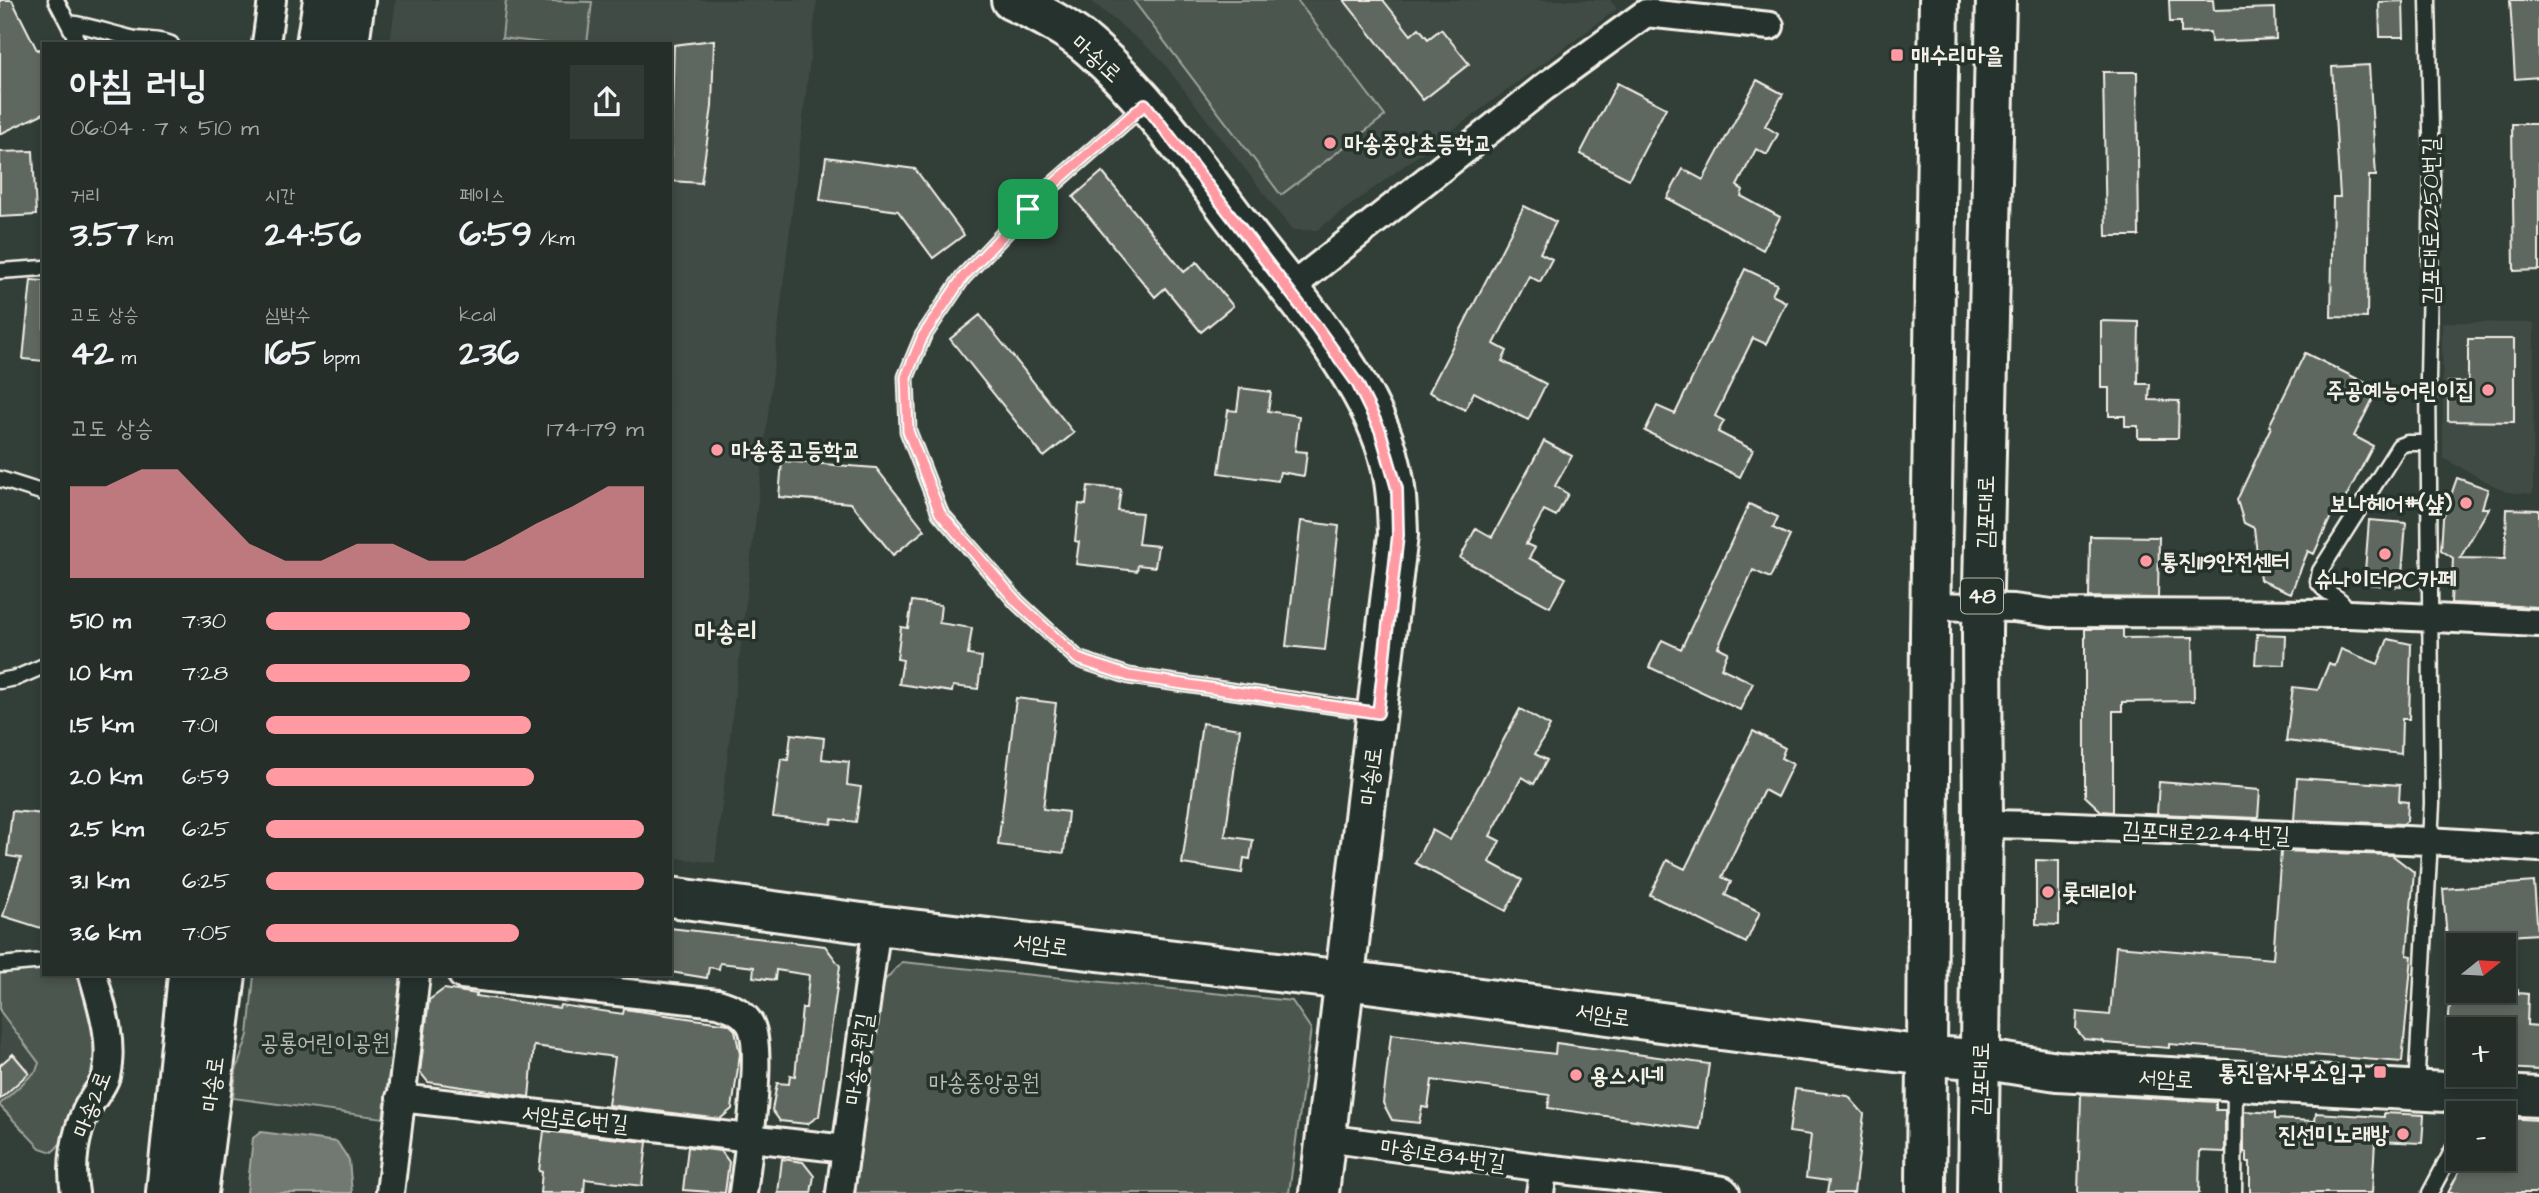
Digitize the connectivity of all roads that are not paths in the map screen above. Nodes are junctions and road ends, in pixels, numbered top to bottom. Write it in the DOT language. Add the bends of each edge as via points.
graph roads {
  1 [pos="56,0"];
  2 [pos="272,0"];
  3 [pos="323,0"];
  4 [pos="355,0"];
  5 [pos="1011,0"];
  6 [pos="1940,0"];
  7 [pos="1996,0"];
  8 [pos="2428,0"];
  9 [pos="69,23"];
  10 [pos="1770,26"];
  11 [pos="78,42"];
  12 [pos="166,42"];
  13 [pos="267,42"];
  14 [pos="316,42"];
  15 [pos="349,42"];
  16 [pos="1145,104"];
  17 [pos="42,268"];
  18 [pos="0,271"];
  19 [pos="1289,289"];
  20 [pos="2429,443"];
  21 [pos="0,479"];
  22 [pos="42,492"];
  23 [pos="1931,607"];
  24 [pos="1982,607"];
  25 [pos="2349,614"];
  26 [pos="2429,616"];
  27 [pos="2539,622"];
  28 [pos="42,667"];
  29 [pos="0,681"];
  30 [pos="1378,713"];
  31 [pos="1983,824"];
  32 [pos="2429,841"];
  33 [pos="2539,848"];
  34 [pos="672,897"];
  35 [pos="877,925"];
  36 [pos="42,961"];
  37 [pos="0,965"];
  38 [pos="93,976"];
  39 [pos="188,976"];
  40 [pos="226,976"];
  41 [pos="416,976"];
  42 [pos="471,976"];
  43 [pos="1345,980"];
  44 [pos="1927,1056"];
  45 [pos="1980,1059"];
  46 [pos="2235,1082"];
  47 [pos="2416,1092"];
  48 [pos="2539,1097"];
  49 [pos="400,1098"];
  50 [pos="750,1138"];
  51 [pos="1326,1138"];
  52 [pos="846,1149"];
  53 [pos="2446,1163"];
  54 [pos="1542,1181"];
  55 [pos="75,1193"];
  56 [pos="166,1193"];
  57 [pos="198,1193"];
  58 [pos="390,1193"];
  59 [pos="743,1193"];
  60 [pos="840,1193"];
  61 [pos="1320,1193"];
  62 [pos="1726,1193"];
  63 [pos="1926,1193"];
  64 [pos="1978,1193"];
  65 [pos="2234,1193"];
  66 [pos="2430,1193"];
  1 -- 9 [label="lane"];
  2 -- 13 [label="street"];
  3 -- 14 [label="street"];
  4 -- 15 [label="street"];
  5 -- 16 [label="street, 마송1로" via="1092,48"];
  6 -- 23 [label="street, 48"];
  7 -- 24 [label="street, 김포대로 / 48"];
  8 -- 20 [label="lane, 김포대로2250번길" via="2432,174"];
  9 -- 11 [label="lane"];
  9 -- 12 [label="lane"];
  10 -- 19 [label="street" via="1646,13 1543,88"];
  16 -- 19 [label="street, 마송1로"];
  16 -- 30 [label="lane" via="1039,197 963,277 923,336 906,377 908,431 940,513 1017,602 1078,659 1129,676"];
  17 -- 18 [label="lane"];
  19 -- 30 [label="street, 마송1로" via="1357,383 1380,430 1397,489 1398,535"];
  20 -- 25 [label="lane" via="2399,446 2319,571 2323,590 2343,599"];
  20 -- 26 [label="lane, 김포대로2250번길"];
  21 -- 22 [label="lane"];
  23 -- 24 [label="street"];
  23 -- 44 [label="street, 48"];
  24 -- 25 [label="street" via="2052,612"];
  24 -- 31 [label="street, 김포대로 / 48"];
  25 -- 26 [label="street"];
  26 -- 27 [label="street"];
  26 -- 32 [label="lane, 김포대로2250번길"];
  28 -- 29 [label="lane"];
  30 -- 43 [label="street, 마송1로"];
  31 -- 32 [label="street, 김포대로2244번길"];
  31 -- 45 [label="street, 김포대로 / 48"];
  32 -- 33 [label="street, 김포대로2244번길"];
  32 -- 47 [label="lane"];
  34 -- 35 [label="street, 서암로"];
  35 -- 43 [label="street, 서암로"];
  35 -- 52 [label="street, 마송공원길"];
  36 -- 37 [label="lane"];
  38 -- 55 [label="street, 마송2로" via="105,1016 108,1049 105,1078 75,1140"];
  39 -- 56 [label="street, 마송로"];
  40 -- 57 [label="street, 마송로"];
  41 -- 49 [label="street"];
  42 -- 50 [label="street" via="718,1003 737,1010 751,1024 756,1049"];
  43 -- 44 [label="street, 서암로"];
  43 -- 51 [label="street, 마송1로"];
  44 -- 45 [label="street, 서암로"];
  44 -- 63 [label="street, 48"];
  45 -- 46 [label="street, 서암로" via="2057,1071"];
  45 -- 64 [label="street, 김포대로 / 48"];
  46 -- 47 [label="street, 서암로"];
  46 -- 65 [label="lane"];
  47 -- 48 [label="street, 서암로" via="2479,1100"];
  49 -- 50 [label="street, 서암로6번길"];
  49 -- 58 [label="street"];
  50 -- 52 [label="street, 서암로6번길"];
  50 -- 59 [label="street"];
  51 -- 54 [label="street, 마송1로84번길"];
  51 -- 61 [label="street, 마송1로"];
  52 -- 60 [label="street, 마송공원길"];
  53 -- 66 [label="lane"];
  54 -- 62 [label="street, 마송1로84번길" via="1678,1183"];
}
